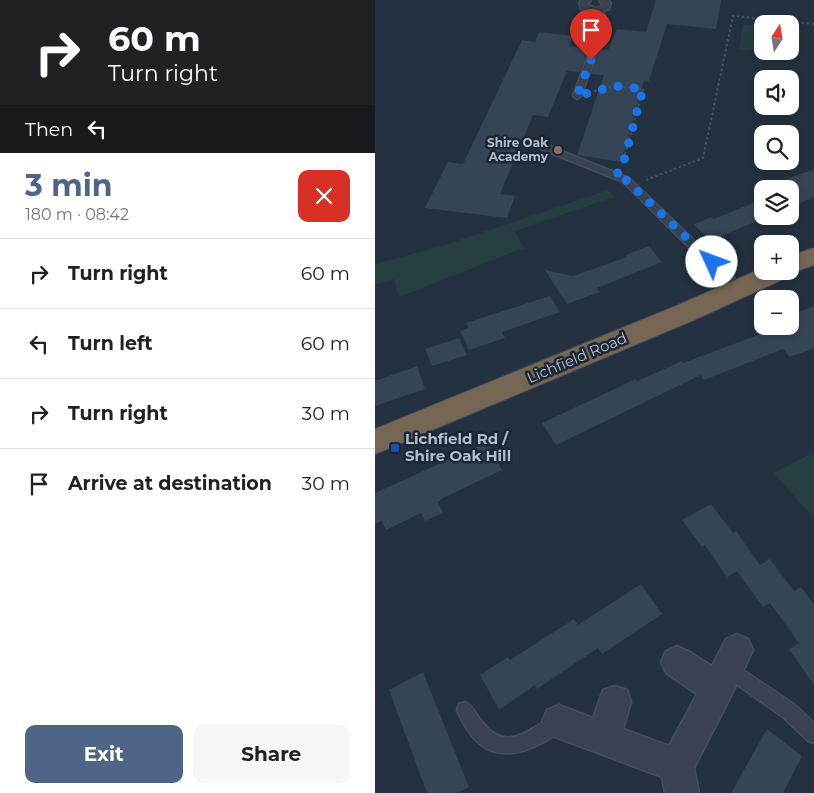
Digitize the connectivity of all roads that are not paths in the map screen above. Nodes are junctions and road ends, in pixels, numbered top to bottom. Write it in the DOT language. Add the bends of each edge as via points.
graph roads {
  1 [pos="587,0"];
  2 [pos="605,0"];
  3 [pos="599,10"];
  4 [pos="577,96"];
  5 [pos="539,145"];
  6 [pos="814,256"];
  7 [pos="799,262"];
  8 [pos="758,280"];
  9 [pos="737,289"];
  10 [pos="375,442"];
  11 [pos="677,662"];
  12 [pos="728,669"];
  13 [pos="615,702"];
  14 [pos="465,710"];
  15 [pos="559,722"];
  16 [pos="814,734"];
  17 [pos="603,738"];
  18 [pos="679,779"];
  1 -- 3 [label="lane" via="584,7"];
  2 -- 3 [label="lane" via="606,7"];
  3 -- 4 [label="lane" via="605,23"];
  5 -- 9 [label="lane" via="626,180"];
  6 -- 7 [label="highway"];
  8 -- 9 [label="highway, Lichfield Road"];
  9 -- 10 [label="highway, Lichfield Road"];
  11 -- 12 [label="street"];
  12 -- 16 [label="lane" via="789,710"];
  12 -- 18 [label="street"];
  13 -- 17 [label="street"];
  14 -- 15 [label="lane" via="474,728 485,739 502,746 516,746 537,738"];
  15 -- 17 [label="street"];
  17 -- 18 [label="street"];
}
